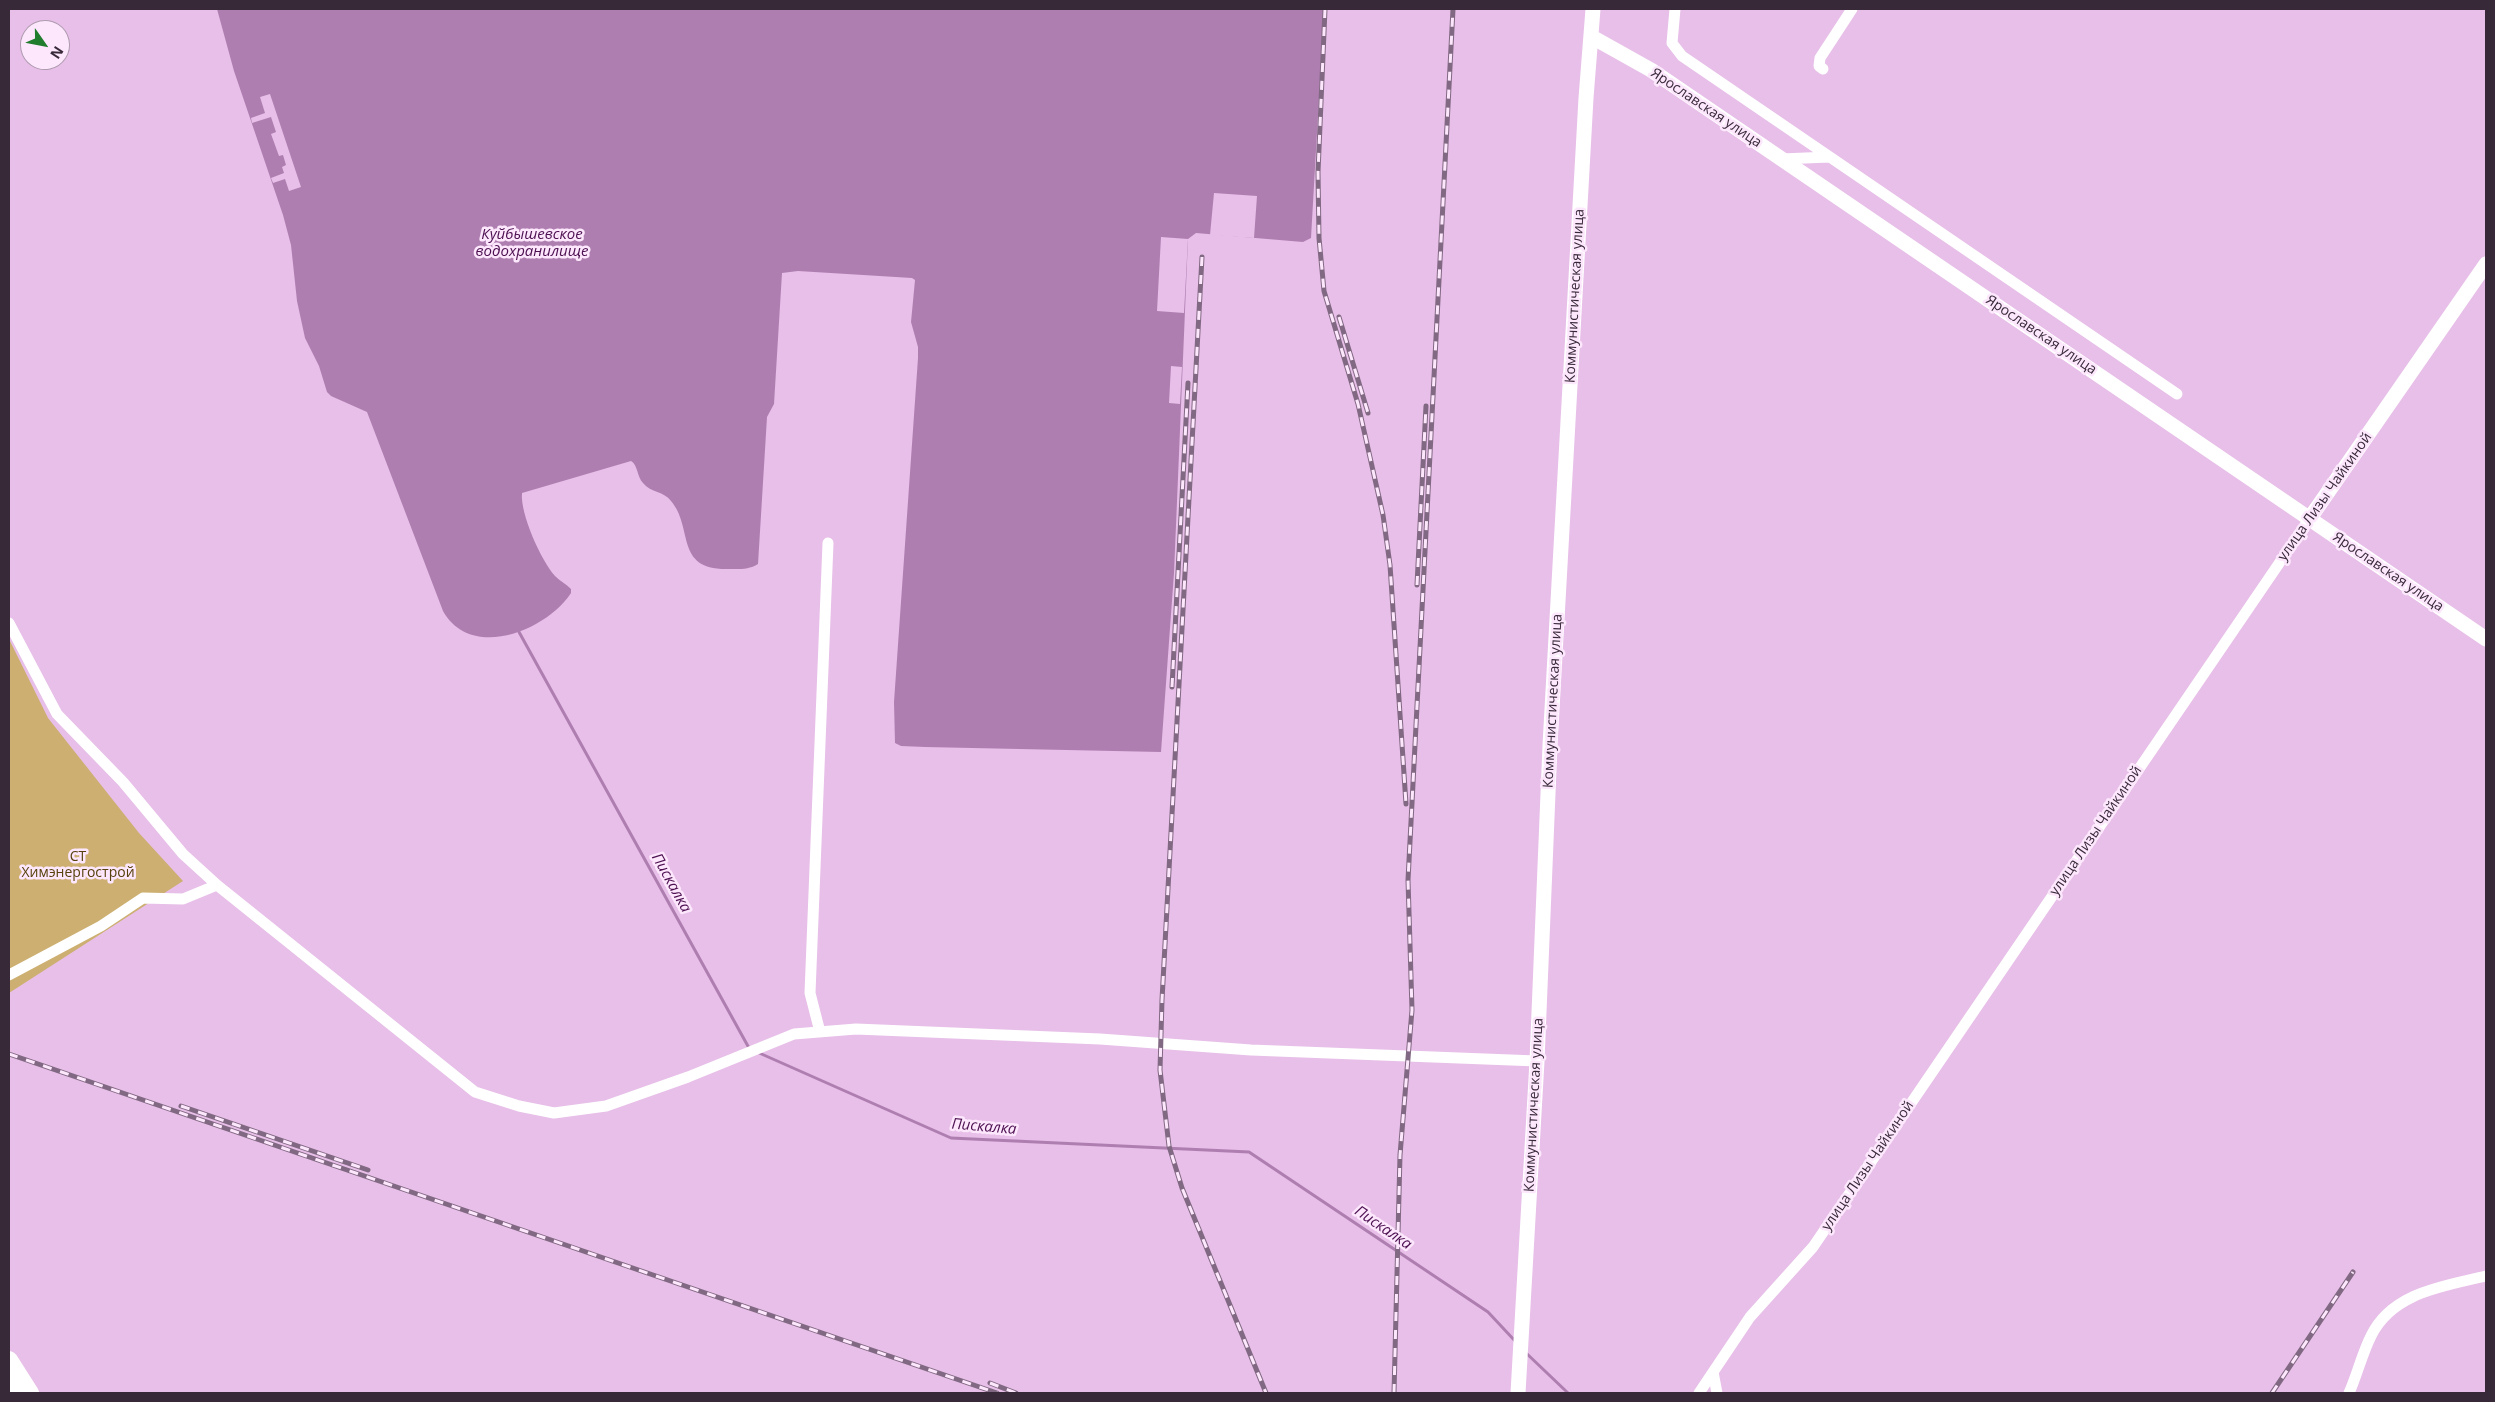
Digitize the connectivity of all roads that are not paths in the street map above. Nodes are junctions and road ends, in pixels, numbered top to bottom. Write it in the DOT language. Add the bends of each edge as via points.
graph roads {
  1 [pos="1593,9"];
  2 [pos="1675,9"];
  3 [pos="1852,9"];
  4 [pos="1592,37"];
  5 [pos="1823,69"];
  6 [pos="1829,157"];
  7 [pos="1782,159"];
  8 [pos="2486,264"];
  9 [pos="2177,394"];
  10 [pos="2310,518"];
  11 [pos="828,543"];
  12 [pos="9,623"];
  13 [pos="2486,639"];
  14 [pos="217,885"];
  15 [pos="9,975"];
  16 [pos="820,1032"];
  17 [pos="1537,1061"];
  18 [pos="2486,1276"];
  19 [pos="9,1360"];
  20 [pos="1713,1372"];
  21 [pos="9,1387"];
  22 [pos="13,1393"];
  23 [pos="30,1393"];
  24 [pos="1518,1393"];
  25 [pos="1700,1393"];
  26 [pos="1717,1393"];
  27 [pos="2349,1393"];
  1 -- 4 [label="main road, Коммунистическая улица"];
  2 -- 6 [label="street" via="1672,43 1682,56"];
  3 -- 5 [label="street" via="1820,58 1819,66"];
  4 -- 7 [label="main road, Ярославская улица" via="1651,70"];
  4 -- 17 [label="main road, Коммунистическая улица" via="1550,745"];
  6 -- 7 [label="street"];
  6 -- 9 [label="street"];
  7 -- 10 [label="main road, Ярославская улица"];
  8 -- 10 [label="main road, улица Лизы Чайкиной"];
  10 -- 13 [label="main road, Ярославская улица"];
  10 -- 20 [label="street, улица Лизы Чайкиной" via="1813,1247 1750,1317"];
  11 -- 16 [label="street" via="810,993"];
  12 -- 14 [label="street" via="57,714 123,782 183,854"];
  14 -- 15 [label="street" via="183,900 143,898 101,926"];
  14 -- 16 [label="street" via="475,1092 519,1106 554,1112 606,1106 794,1034"];
  16 -- 17 [label="street" via="856,1029 1042,1036 1251,1050"];
  17 -- 24 [label="main road, Коммунистическая улица"];
  18 -- 27 [label="street" via="2420,1292 2390,1312 2372,1334"];
  19 -- 23 [label="highway"];
  20 -- 25 [label="street, улица Лизы Чайкиной"];
  20 -- 26 [label="street"];
  21 -- 22 [label="highway"];
}
